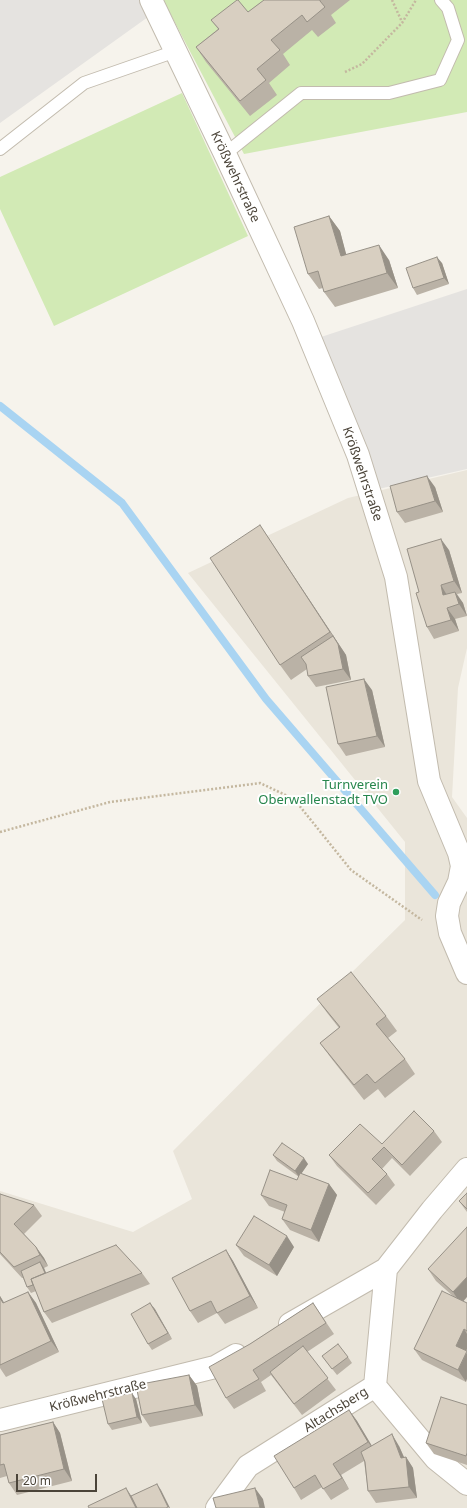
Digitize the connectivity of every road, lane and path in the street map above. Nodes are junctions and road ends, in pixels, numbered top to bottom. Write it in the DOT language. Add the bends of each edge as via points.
graph roads {
  1 [pos="151,0"];
  2 [pos="392,0"];
  3 [pos="416,0"];
  4 [pos="441,0"];
  5 [pos="402,22"];
  6 [pos="176,51"];
  7 [pos="342,74"];
  8 [pos="0,149"];
  9 [pos="225,154"];
  10 [pos="0,832"];
  11 [pos="463,852"];
  12 [pos="450,933"];
  13 [pos="467,973"];
  14 [pos="467,1169"];
  15 [pos="386,1268"];
  16 [pos="375,1386"];
  17 [pos="0,1420"];
  18 [pos="467,1484"];
  19 [pos="217,1508"];
  1 -- 6 [label="street, Krößwehrstraße"];
  2 -- 5 [label="path"];
  3 -- 5 [label="path"];
  4 -- 9 [label="lane" via="448,8 458,40 440,80 389,93 301,93"];
  5 -- 7 [label="path" via="362,64"];
  6 -- 8 [label="lane" via="84,83"];
  6 -- 9 [label="street, Krößwehrstraße"];
  9 -- 11 [label="street, Krößwehrstraße" via="302,321 358,455 396,577 429,781"];
  10 -- 12 [label="path" via="110,802 260,783 294,799 351,870 429,926"];
  11 -- 12 [label="street, Krößwehrstraße" via="459,882 449,903 447,916"];
  12 -- 13 [label="street, Krößwehrstraße"];
  14 -- 15 [label="street, Krößwehrstraße"];
  15 -- 16 [label="street"];
  15 -- 17 [label="street, Krößwehrstraße" via="215,1367"];
  16 -- 18 [label="street, Altachsberg" via="436,1459"];
  16 -- 19 [label="street, Altachsberg" via="248,1466"];
}
